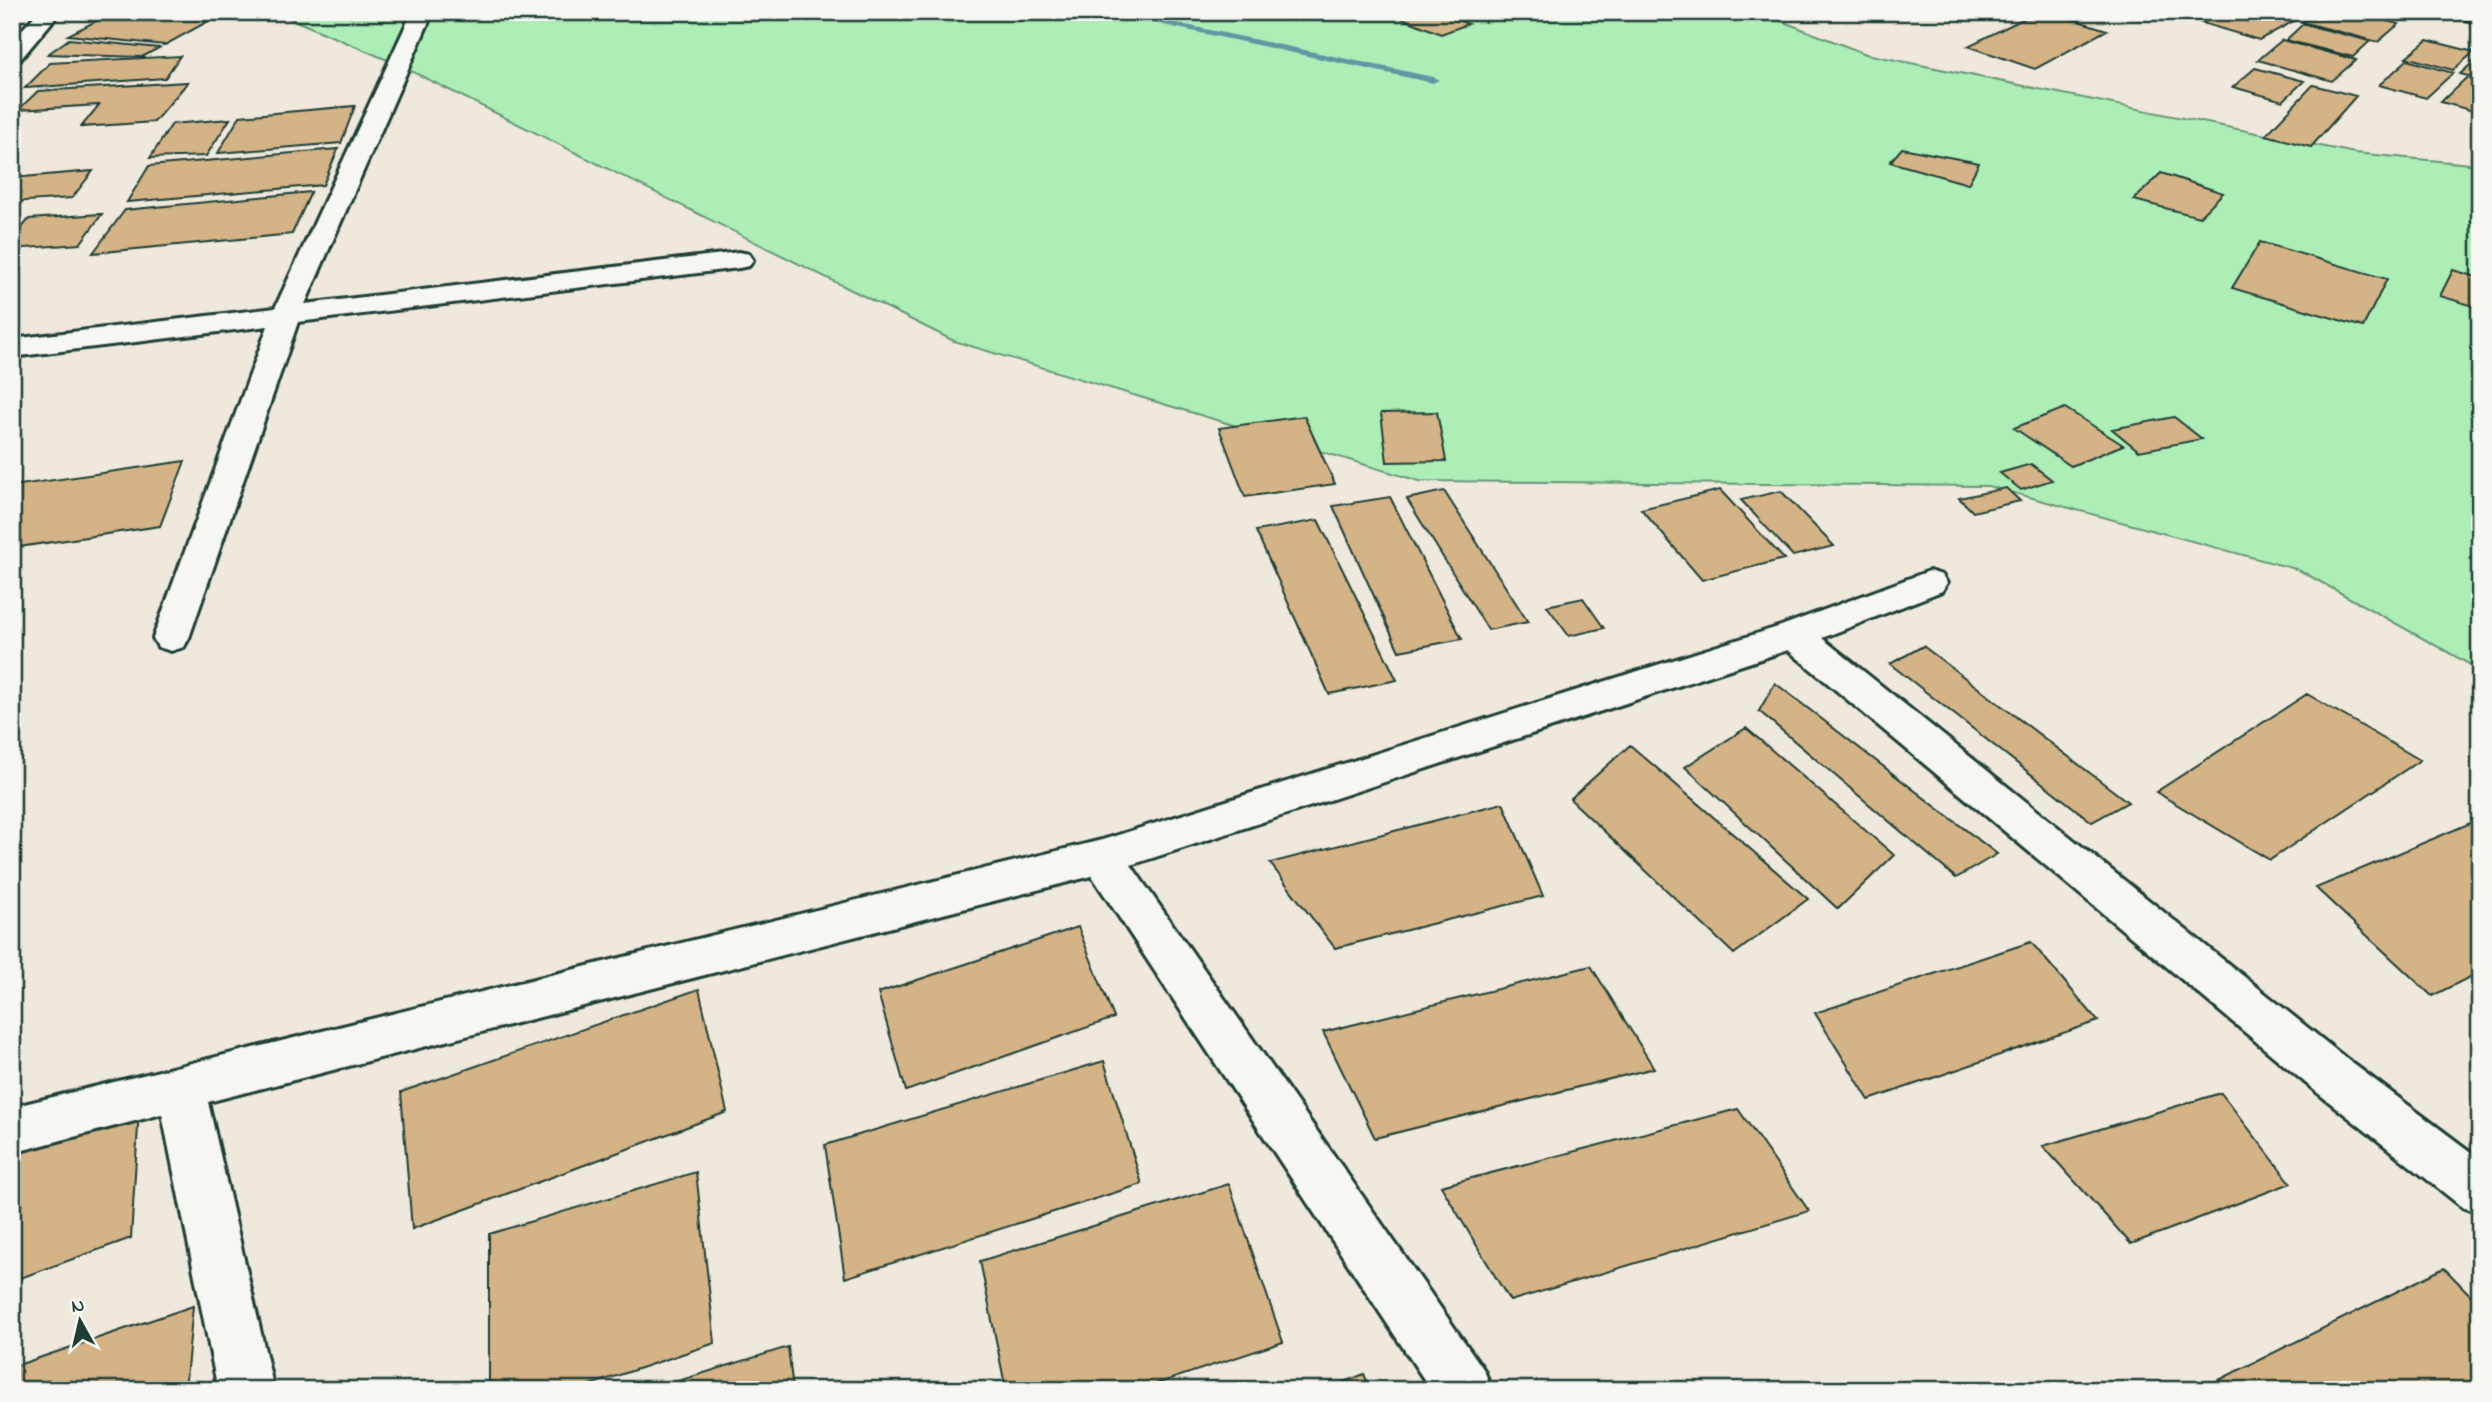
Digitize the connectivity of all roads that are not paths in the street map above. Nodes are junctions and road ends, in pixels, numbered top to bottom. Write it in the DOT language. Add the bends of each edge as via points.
graph roads {
  1 [pos="50,12"];
  2 [pos="423,12"];
  3 [pos="2463,12"];
  4 [pos="2480,17"];
  5 [pos="12,55"];
  6 [pos="739,260"];
  7 [pos="286,315"];
  8 [pos="12,348"];
  9 [pos="1929,583"];
  10 [pos="1794,635"];
  11 [pos="171,638"];
  12 [pos="1102,857"];
  13 [pos="181,1087"];
  14 [pos="12,1130"];
  15 [pos="2480,1190"];
  16 [pos="246,1390"];
  17 [pos="1464,1390"];
  1 -- 5 [label="street"];
  2 -- 7 [label="street"];
  3 -- 4 [label="street"];
  6 -- 7 [label="street"];
  7 -- 8 [label="street"];
  7 -- 11 [label="street"];
  9 -- 10 [label="street"];
  10 -- 12 [label="street"];
  10 -- 15 [label="street" via="2331,1075"];
  12 -- 13 [label="street"];
  12 -- 17 [label="street"];
  13 -- 14 [label="street"];
  13 -- 16 [label="street"];
}
